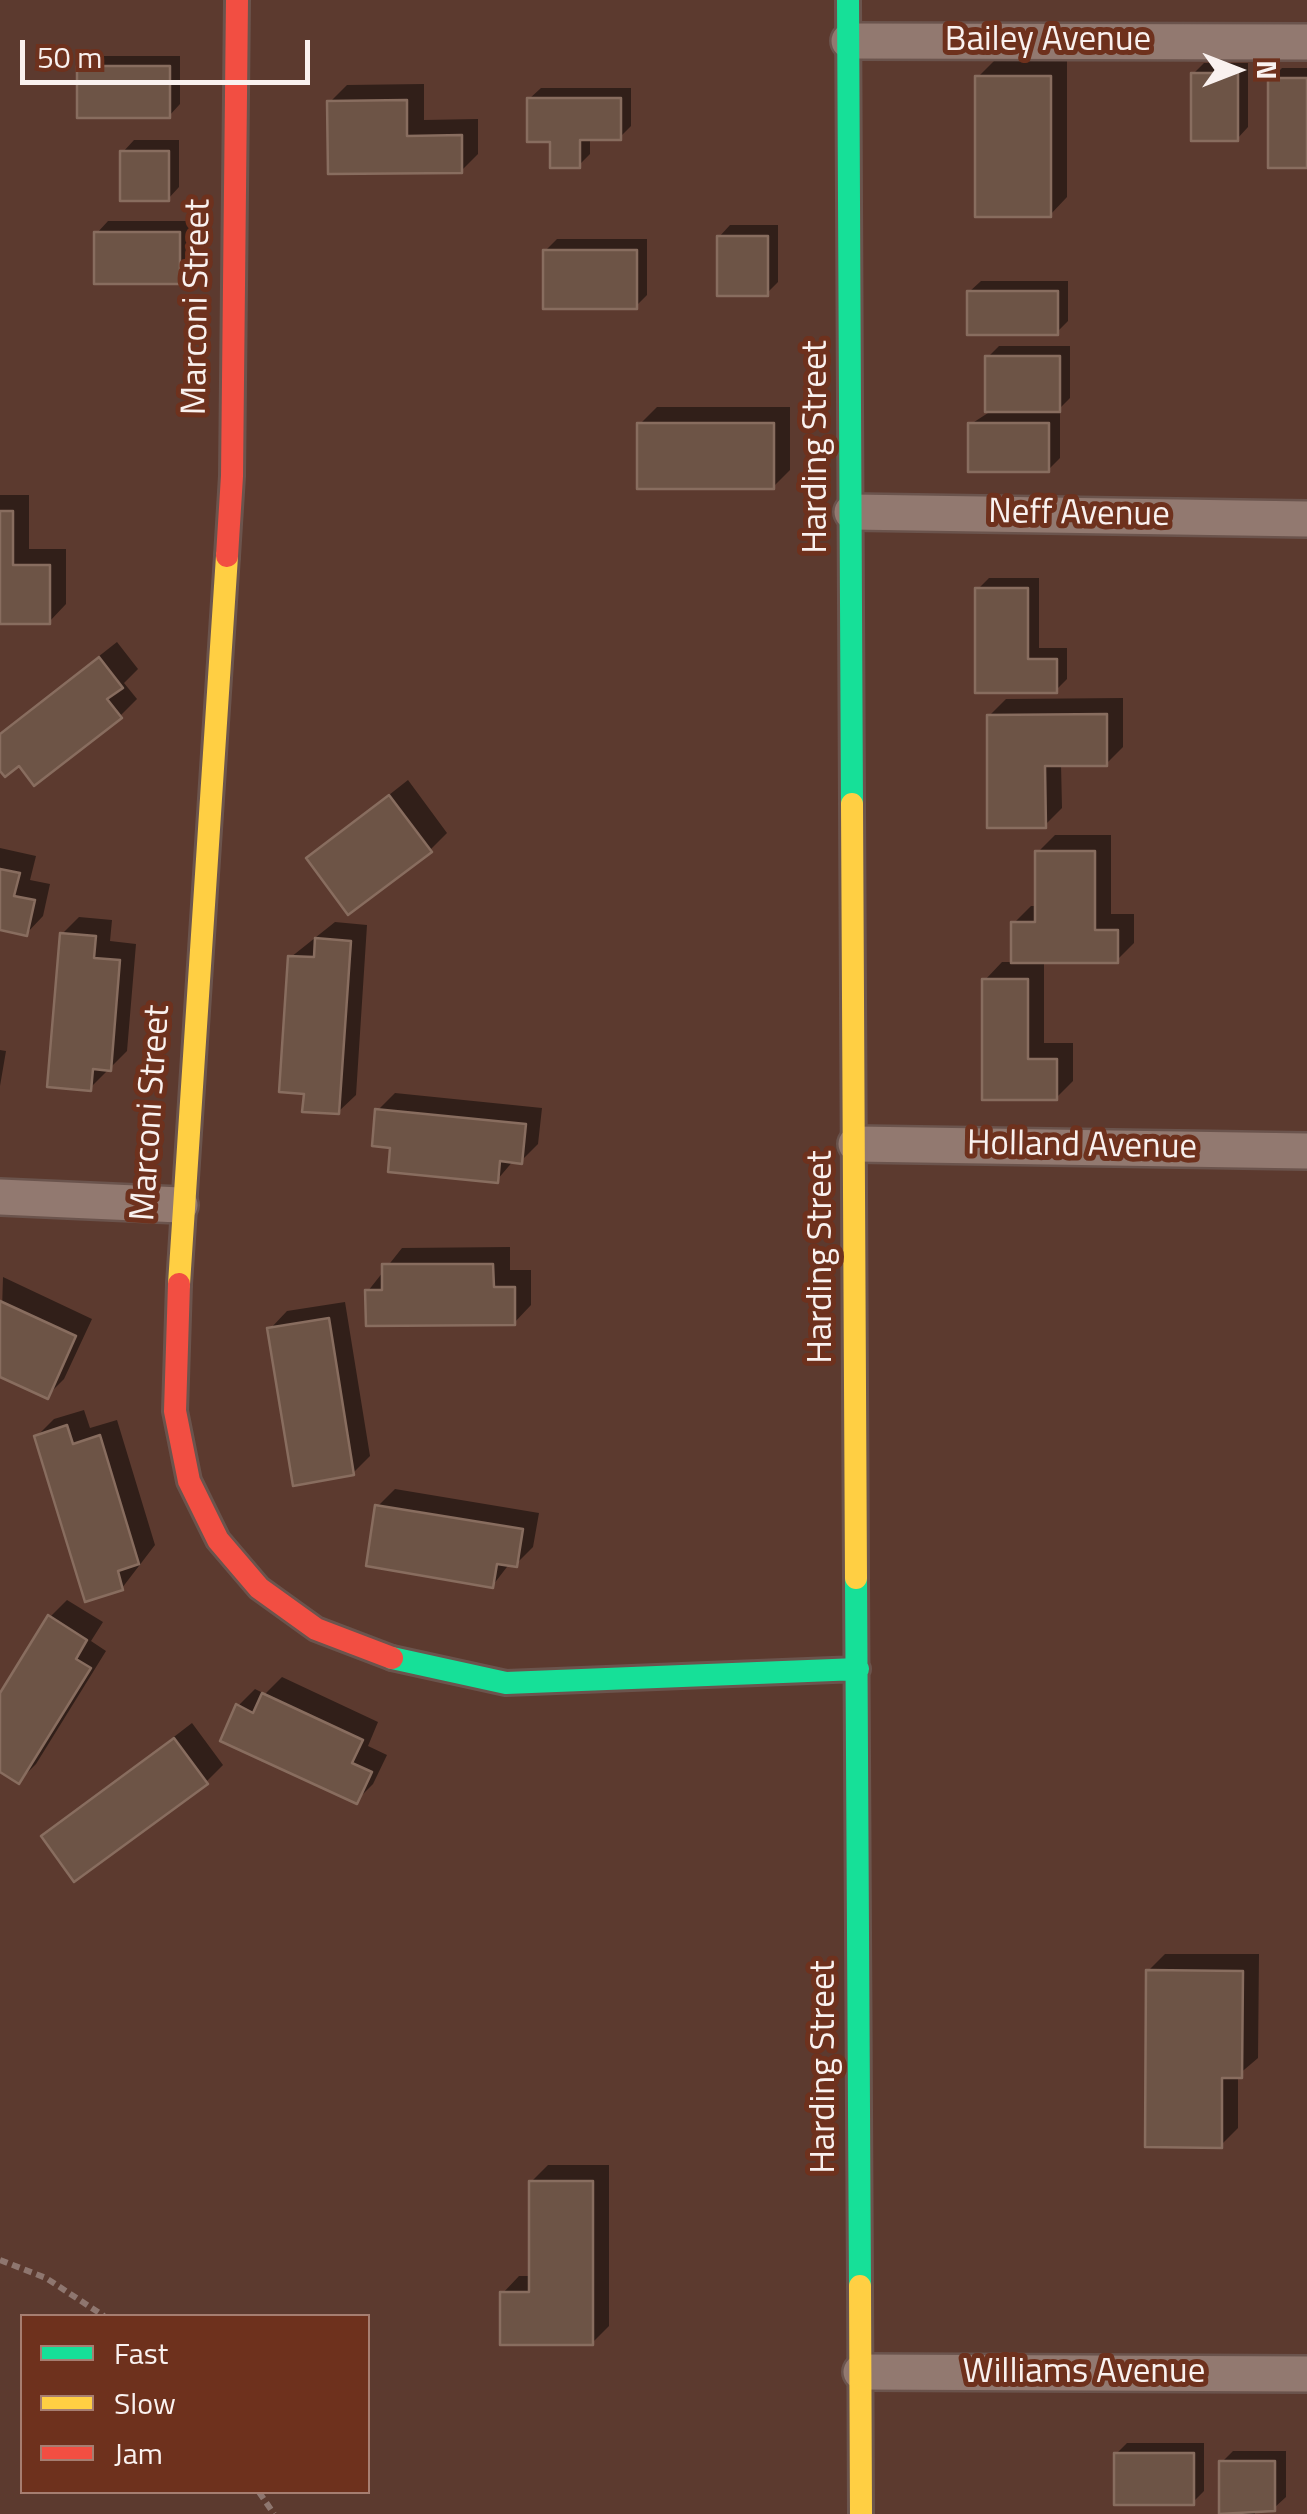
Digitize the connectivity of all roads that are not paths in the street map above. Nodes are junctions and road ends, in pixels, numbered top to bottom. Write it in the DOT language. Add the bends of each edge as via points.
graph roads {
  1 [pos="237,0"];
  2 [pos="848,0"];
  3 [pos="849,41"];
  4 [pos="1307,42"];
  5 [pos="852,512"];
  6 [pos="1307,519"];
  7 [pos="856,1144"];
  8 [pos="1307,1151"];
  9 [pos="0,1196"];
  10 [pos="180,1205"];
  11 [pos="858,1669"];
  12 [pos="861,2372"];
  13 [pos="1307,2374"];
  14 [pos="861,2514"];
  1 -- 10 [label="street, Marconi Street" via="232,476"];
  2 -- 3 [label="street, Harding Street"];
  3 -- 4 [label="street, Bailey Avenue"];
  3 -- 5 [label="street, Harding Street"];
  5 -- 6 [label="street, Neff Avenue"];
  5 -- 7 [label="street, Harding Street"];
  7 -- 8 [label="street, Holland Avenue"];
  7 -- 11 [label="street, Harding Street"];
  9 -- 10 [label="street"];
  10 -- 11 [label="street, Marconi Street" via="174,1411 189,1481 235,1562 299,1619 386,1657 506,1683"];
  11 -- 12 [label="street, Harding Street"];
  12 -- 13 [label="street, Williams Avenue"];
  12 -- 14 [label="street, Harding Street"];
}
